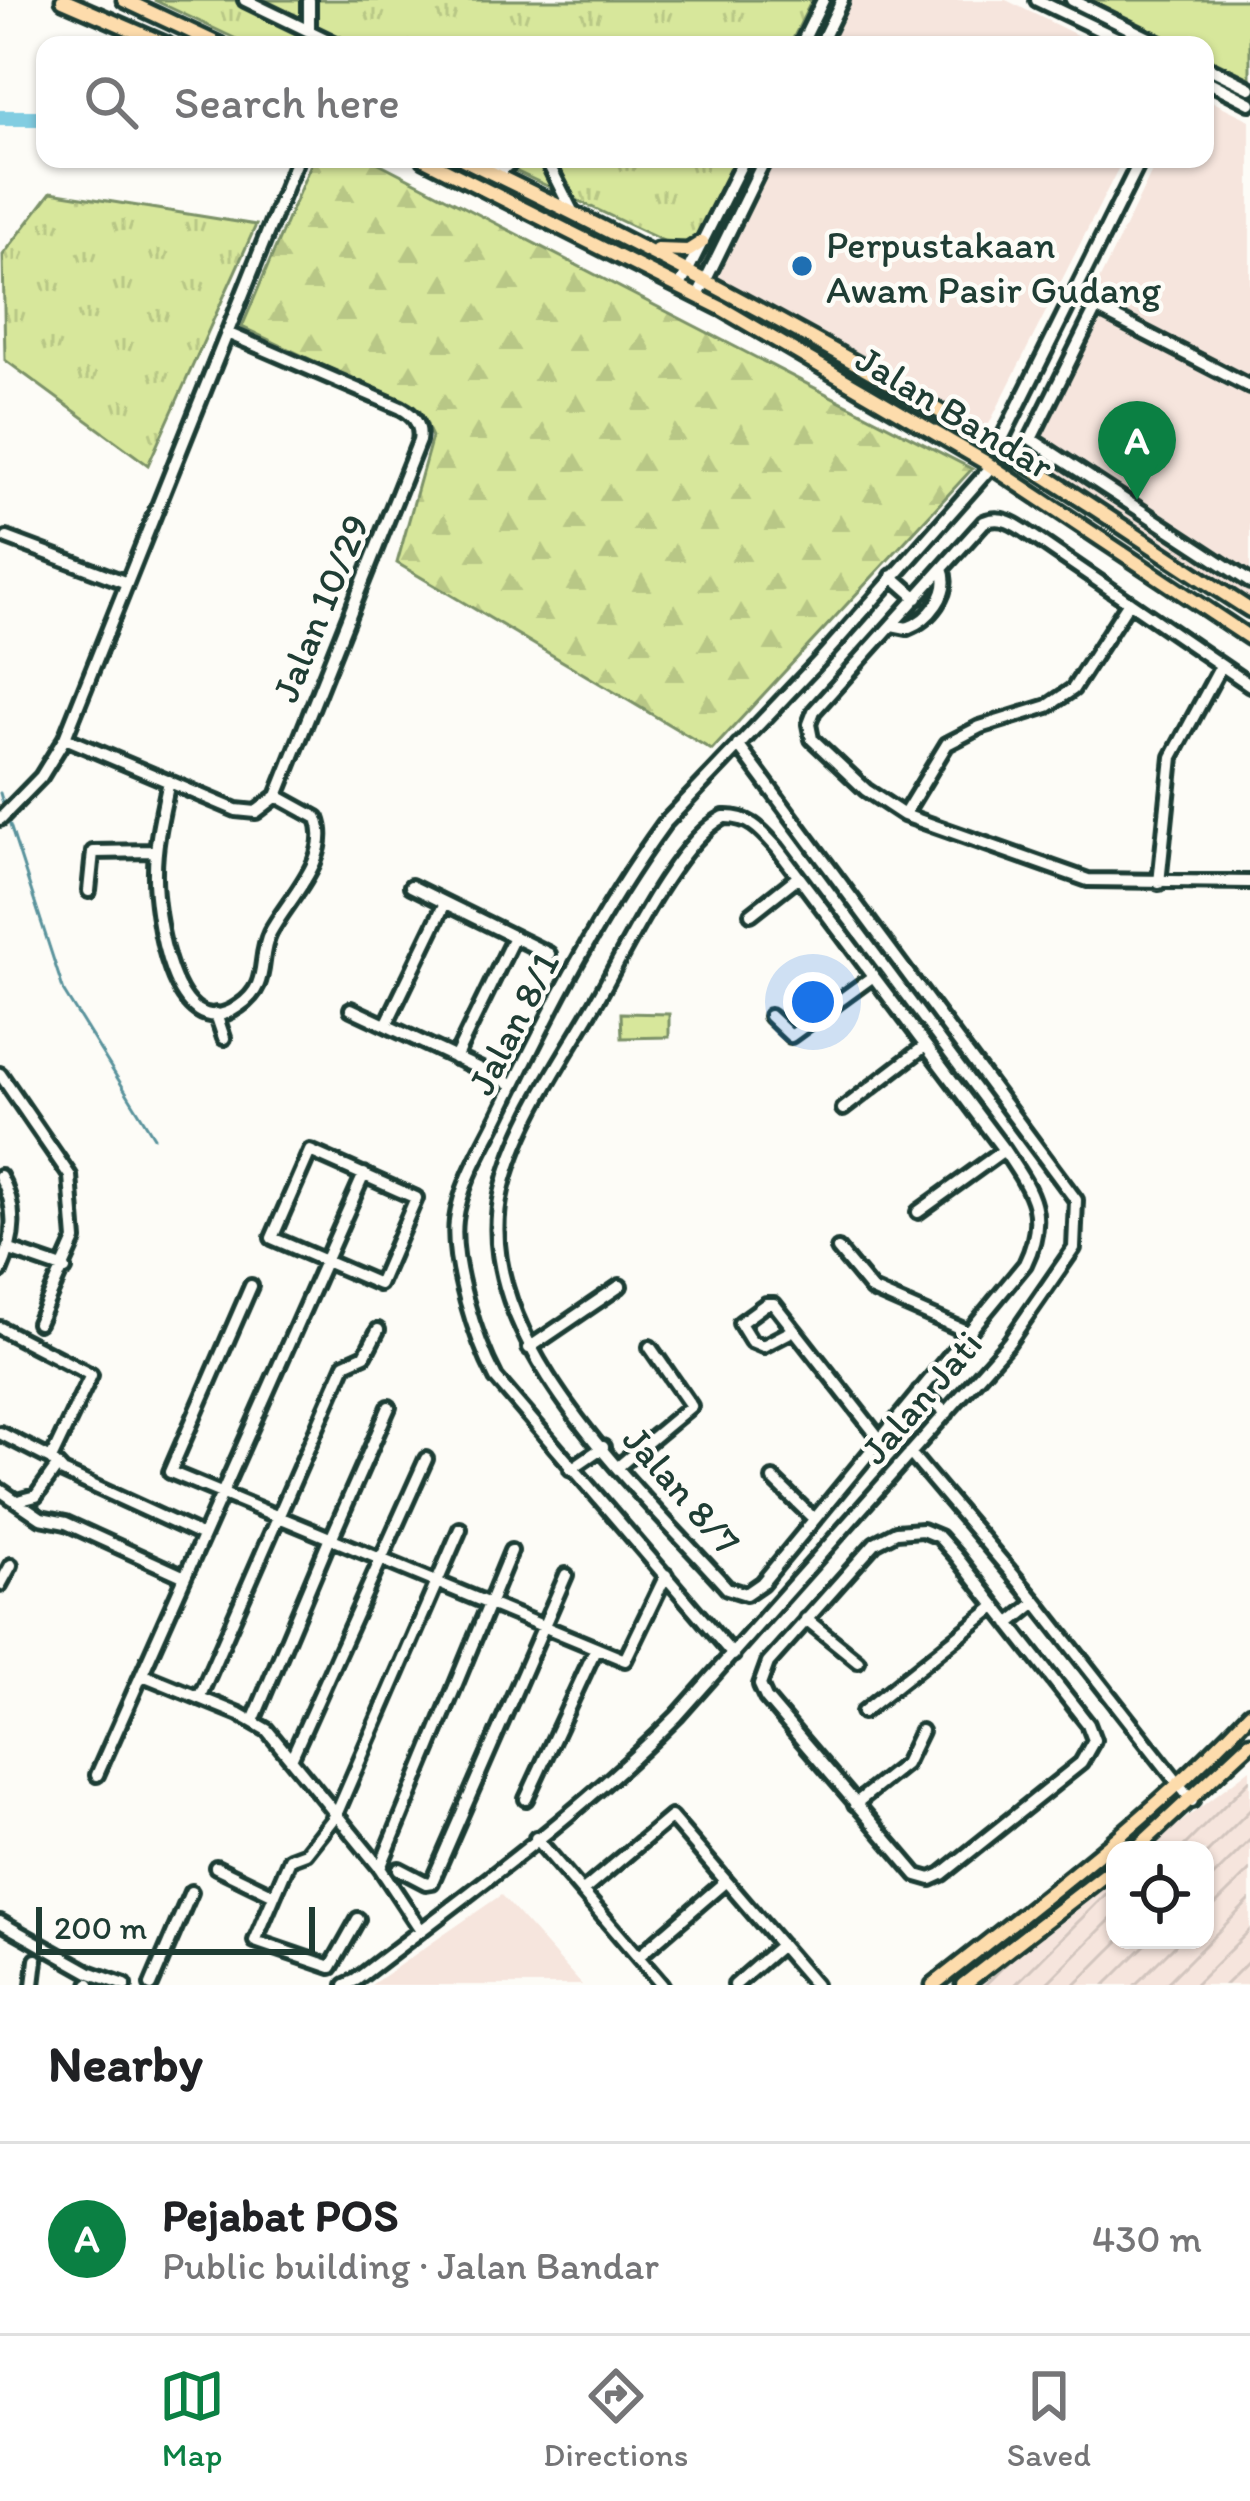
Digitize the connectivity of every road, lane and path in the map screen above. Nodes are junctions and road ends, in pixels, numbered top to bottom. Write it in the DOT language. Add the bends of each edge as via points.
graph roads {
  1 [pos="63,0"];
  2 [pos="124,0"];
  3 [pos="244,0"];
  4 [pos="309,0"];
  5 [pos="823,0"];
  6 [pos="842,0"];
  7 [pos="1037,0"];
  8 [pos="1072,0"];
  9 [pos="309,31"];
  10 [pos="146,36"];
  11 [pos="201,36"];
  12 [pos="319,36"];
  13 [pos="805,36"];
  14 [pos="824,36"];
  15 [pos="1112,36"];
  16 [pos="1145,36"];
  17 [pos="1214,70"];
  18 [pos="1214,85"];
  19 [pos="1250,88"];
  20 [pos="1250,103"];
  21 [pos="293,168"];
  22 [pos="442,168"];
  23 [pos="504,168"];
  24 [pos="550,168"];
  25 [pos="739,168"];
  26 [pos="761,168"];
  27 [pos="1137,168"];
  28 [pos="483,169"];
  29 [pos="571,209"];
  30 [pos="702,242"];
  31 [pos="650,250"];
  32 [pos="688,271"];
  33 [pos="706,280"];
  34 [pos="680,286"];
  35 [pos="698,296"];
  36 [pos="1073,296"];
  37 [pos="1096,308"];
  38 [pos="227,333"];
  39 [pos="1250,387"];
  40 [pos="998,447"];
  41 [pos="992,466"];
  42 [pos="7,538"];
  43 [pos="943,569"];
  44 [pos="892,576"];
  45 [pos="1250,582"];
  46 [pos="127,583"];
  47 [pos="916,598"];
  48 [pos="1129,602"];
  49 [pos="1250,610"];
  50 [pos="892,625"];
  51 [pos="1250,638"];
  52 [pos="1221,666"];
  53 [pos="1250,685"];
  54 [pos="65,738"];
  55 [pos="738,745"];
  56 [pos="169,781"];
  57 [pos="277,796"];
  58 [pos="904,815"];
  59 [pos="0,819"];
  60 [pos="155,851"];
  61 [pos="798,877"];
  62 [pos="1250,882"];
  63 [pos="1159,883"];
  64 [pos="411,886"];
  65 [pos="89,891"];
  66 [pos="445,903"];
  67 [pos="752,914"];
  68 [pos="868,919"];
  69 [pos="514,937"];
  70 [pos="844,940"];
  71 [pos="549,954"];
  72 [pos="872,977"];
  73 [pos="351,1009"];
  74 [pos="216,1014"];
  75 [pos="770,1016"];
  76 [pos="386,1025"];
  77 [pos="224,1038"];
  78 [pos="925,1046"];
  79 [pos="455,1058"];
  80 [pos="0,1074"];
  81 [pos="514,1085"];
  82 [pos="504,1106"];
  83 [pos="843,1109"];
  84 [pos="532,1117"];
  85 [pos="1004,1150"];
  86 [pos="364,1174"];
  87 [pos="0,1175"];
  88 [pos="918,1213"];
  89 [pos="838,1249"];
  90 [pos="10,1250"];
  91 [pos="325,1262"];
  92 [pos="65,1269"];
  93 [pos="0,1272"];
  94 [pos="251,1286"];
  95 [pos="620,1286"];
  96 [pos="38,1323"];
  97 [pos="378,1330"];
  98 [pos="793,1330"];
  99 [pos="968,1332"];
  100 [pos="2,1333"];
  101 [pos="650,1347"];
  102 [pos="529,1348"];
  103 [pos="919,1391"];
  104 [pos="389,1407"];
  105 [pos="946,1413"];
  106 [pos="0,1433"];
  107 [pos="879,1438"];
  108 [pos="603,1447"];
  109 [pos="910,1453"];
  110 [pos="426,1459"];
  111 [pos="54,1463"];
  112 [pos="620,1466"];
  113 [pos="571,1469"];
  114 [pos="772,1479"];
  115 [pos="0,1490"];
  116 [pos="222,1493"];
  117 [pos="20,1500"];
  118 [pos="280,1517"];
  119 [pos="813,1518"];
  120 [pos="460,1529"];
  121 [pos="203,1536"];
  122 [pos="330,1538"];
  123 [pos="511,1551"];
  124 [pos="381,1559"];
  125 [pos="11,1565"];
  126 [pos="566,1575"];
  127 [pos="666,1575"];
  128 [pos="185,1577"];
  129 [pos="436,1582"];
  130 [pos="0,1585"];
  131 [pos="1036,1602"];
  132 [pos="488,1604"];
  133 [pos="995,1606"];
  134 [pos="806,1619"];
  135 [pos="1009,1624"];
  136 [pos="544,1627"];
  137 [pos="596,1648"];
  138 [pos="734,1655"];
  139 [pos="858,1661"];
  140 [pos="143,1675"];
  141 [pos="200,1698"];
  142 [pos="863,1712"];
  143 [pos="1250,1713"];
  144 [pos="254,1720"];
  145 [pos="922,1731"];
  146 [pos="1250,1743"];
  147 [pos="292,1757"];
  148 [pos="97,1775"];
  149 [pos="1179,1783"];
  150 [pos="526,1798"];
  151 [pos="1192,1801"];
  152 [pos="855,1804"];
  153 [pos="336,1815"];
  154 [pos="536,1838"];
  155 [pos="1145,1841"];
  156 [pos="216,1867"];
  157 [pos="380,1868"];
  158 [pos="399,1869"];
  159 [pos="1106,1875"];
  160 [pos="726,1881"];
  161 [pos="191,1892"];
  162 [pos="582,1892"];
  163 [pos="274,1895"];
  164 [pos="358,1919"];
  165 [pos="0,1922"];
  166 [pos="421,1930"];
  167 [pos="781,1946"];
  168 [pos="638,1957"];
  169 [pos="36,1960"];
  170 [pos="33,1985"];
  171 [pos="124,1985"];
  172 [pos="151,1985"];
  173 [pos="345,1985"];
  174 [pos="662,1985"];
  175 [pos="735,1985"];
  176 [pos="815,1985"];
  177 [pos="933,1985"];
  178 [pos="963,1985"];
  1 -- 10 [label="main road"];
  2 -- 11 [label="main road"];
  3 -- 9 [label="street"];
  4 -- 9 [label="street"];
  5 -- 13 [label="street"];
  6 -- 14 [label="street"];
  7 -- 15 [label="street"];
  8 -- 16 [label="street"];
  9 -- 12 [label="street"];
  17 -- 19 [label="street"];
  18 -- 20 [label="street"];
  21 -- 38 [label="street"];
  22 -- 34 [label="main road, Jalan Bandar"];
  23 -- 28 [label="street"];
  24 -- 29 [label="street"];
  25 -- 30 [label="street"];
  26 -- 33 [label="street"];
  27 -- 36 [label="street"];
  28 -- 29 [label="main road, Jalan Bandar"];
  29 -- 31 [label="main road, Jalan Bandar"];
  30 -- 31 [label="main road" via="688,251"];
  30 -- 32 [label="street"];
  31 -- 32 [label="main road, Jalan Bandar"];
  32 -- 33 [label="main road, Jalan Bandar"];
  32 -- 34 [label="street"];
  33 -- 35 [label="street"];
  33 -- 40 [label="main road, Jalan Bandar"];
  34 -- 35 [label="main road, Jalan Bandar"];
  35 -- 41 [label="main road, Jalan Bandar"];
  36 -- 37 [label="street"];
  36 -- 40 [label="street"];
  37 -- 39 [label="street"];
  37 -- 45 [label="street" via="1031,439"];
  38 -- 46 [label="street"];
  38 -- 57 [label="street, Jalan 10/29" via="401,408 420,430"];
  40 -- 49 [label="main road, Jalan Bandar"];
  41 -- 44 [label="street, Jalan 8/1"];
  41 -- 51 [label="main road, Jalan Bandar"];
  42 -- 46 [label="street"];
  43 -- 47 [label="street"];
  43 -- 48 [label="street" via="994,518"];
  43 -- 50 [label="street" via="945,591 922,620"];
  44 -- 47 [label="street"];
  44 -- 55 [label="street, Jalan 8/1"];
  46 -- 54 [label="street"];
  47 -- 50 [label="street"];
  48 -- 52 [label="street"];
  48 -- 58 [label="street" via="1073,689 947,744"];
  50 -- 58 [label="street" via="809,724 812,739 849,775"];
  52 -- 53 [label="street"];
  52 -- 63 [label="street" via="1172,757"];
  54 -- 56 [label="street"];
  54 -- 59 [label="street"];
  55 -- 68 [label="street, Jalan Jati"];
  55 -- 81 [label="street, Jalan 8/1" via="643,853"];
  56 -- 57 [label="street" via="247,813"];
  56 -- 60 [label="street"];
  57 -- 74 [label="street" via="317,818 321,843 268,936 255,990"];
  58 -- 63 [label="street" via="1088,880"];
  60 -- 65 [label="street" via="93,852"];
  60 -- 74 [label="street" via="171,974 196,1009"];
  61 -- 67 [label="street"];
  61 -- 70 [label="street, Jalan 8/7"];
  61 -- 84 [label="street, Jalan 8/7" via="754,824 738,817 714,823 661,887"];
  62 -- 63 [label="street"];
  64 -- 66 [label="street"];
  66 -- 69 [label="street"];
  66 -- 76 [label="street"];
  68 -- 70 [label="street"];
  68 -- 105 [label="street, Jalan Jati" via="1078,1204 1072,1251 1009,1342"];
  69 -- 71 [label="street"];
  69 -- 79 [label="street"];
  70 -- 72 [label="street, Jalan 8/7"];
  72 -- 75 [label="street" via="791,1036"];
  72 -- 78 [label="street, Jalan 8/7"];
  73 -- 76 [label="street"];
  74 -- 77 [label="street"];
  76 -- 79 [label="street"];
  78 -- 83 [label="street"];
  78 -- 85 [label="street, Jalan 8/7"];
  79 -- 81 [label="street"];
  80 -- 92 [label="street" via="70,1176 75,1240"];
  81 -- 82 [label="street, Jalan 8/1"];
  82 -- 84 [label="street"];
  82 -- 113 [label="street, Jalan 8/1" via="463,1190 458,1253 496,1378"];
  84 -- 102 [label="street, Jalan 8/7" via="507,1173 497,1223 502,1272"];
  85 -- 88 [label="street"];
  85 -- 99 [label="street, Jalan 8/7" via="1033,1193 1037,1238"];
  86 -- 91 [label="street"];
  86 -- 91 [label="street" via="417,1202 379,1285"];
  86 -- 91 [label="street" via="310,1151 272,1233"];
  87 -- 90 [label="street" via="14,1217"];
  89 -- 99 [label="street" via="872,1290"];
  90 -- 92 [label="street"];
  90 -- 93 [label="street"];
  91 -- 116 [label="street"];
  92 -- 96 [label="street"];
  94 -- 116 [label="street" via="170,1472"];
  95 -- 102 [label="street"];
  97 -- 118 [label="street" via="365,1355 346,1364"];
  98 -- 98 [label="street" via="772,1303 740,1324 763,1346"];
  98 -- 107 [label="street"];
  99 -- 103 [label="street, Jalan 8/7"];
  100 -- 111 [label="street" via="91,1375"];
  101 -- 112 [label="street" via="691,1406"];
  102 -- 108 [label="street, Jalan 8/7"];
  103 -- 105 [label="street"];
  103 -- 107 [label="street, Jalan 8/7"];
  104 -- 122 [label="street"];
  105 -- 109 [label="street, Jalan Jati"];
  106 -- 111 [label="street"];
  107 -- 119 [label="street, Jalan 8/7"];
  108 -- 112 [label="street, Jalan 8/7"];
  108 -- 113 [label="street"];
  109 -- 131 [label="street"];
  109 -- 138 [label="street, Jalan Jati"];
  110 -- 124 [label="street"];
  111 -- 117 [label="street" via="36,1496"];
  111 -- 121 [label="street"];
  112 -- 119 [label="street, Jalan 8/7" via="740,1594 758,1588"];
  113 -- 127 [label="street, Jalan 8/1"];
  114 -- 119 [label="street"];
  115 -- 117 [label="street"];
  116 -- 118 [label="street"];
  116 -- 121 [label="street"];
  117 -- 128 [label="street" via="41,1518"];
  118 -- 122 [label="street"];
  118 -- 141 [label="street"];
  120 -- 129 [label="street"];
  121 -- 128 [label="street"];
  122 -- 124 [label="street"];
  122 -- 144 [label="street"];
  123 -- 132 [label="street"];
  124 -- 129 [label="street"];
  124 -- 147 [label="street"];
  125 -- 130 [label="street"];
  126 -- 136 [label="street"];
  127 -- 137 [label="street" via="625,1660"];
  127 -- 138 [label="street, Jalan 8/1"];
  128 -- 140 [label="street"];
  129 -- 132 [label="street"];
  129 -- 153 [label="street"];
  131 -- 135 [label="street"];
  131 -- 149 [label="street"];
  132 -- 136 [label="street"];
  132 -- 157 [label="street"];
  133 -- 134 [label="street" via="939,1537 915,1529 875,1543"];
  133 -- 135 [label="street"];
  133 -- 142 [label="street"];
  134 -- 139 [label="street"];
  134 -- 152 [label="street" via="763,1671 761,1692"];
  135 -- 152 [label="street" via="1091,1729 1093,1745 1081,1762 931,1879 916,1875"];
  136 -- 137 [label="street"];
  136 -- 158 [label="street" via="434,1879 428,1884"];
  137 -- 150 [label="street"];
  138 -- 154 [label="street, Jalan Jati" via="642,1751"];
  140 -- 141 [label="street"];
  140 -- 148 [label="street"];
  141 -- 144 [label="street"];
  143 -- 149 [label="main road"];
  144 -- 147 [label="street"];
  145 -- 152 [label="street" via="905,1764"];
  146 -- 151 [label="main road"];
  147 -- 153 [label="street"];
  149 -- 151 [label="street"];
  149 -- 177 [label="main road"];
  151 -- 155 [label="main road"];
  153 -- 157 [label="street"];
  153 -- 163 [label="street" via="307,1853 291,1857"];
  154 -- 162 [label="street"];
  154 -- 166 [label="street, Jalan Jati"];
  156 -- 163 [label="street"];
  157 -- 166 [label="street"];
  159 -- 178 [label="main road"];
  160 -- 162 [label="street" via="670,1816"];
  160 -- 167 [label="street"];
  160 -- 168 [label="street"];
  161 -- 172 [label="street"];
  162 -- 168 [label="street"];
  163 -- 164 [label="street" via="255,1941 326,1966"];
  165 -- 171 [label="street"];
  166 -- 173 [label="street, Jalan Jati"];
  167 -- 175 [label="street"];
  167 -- 176 [label="street"];
  168 -- 174 [label="street"];
  169 -- 170 [label="street"];
}
